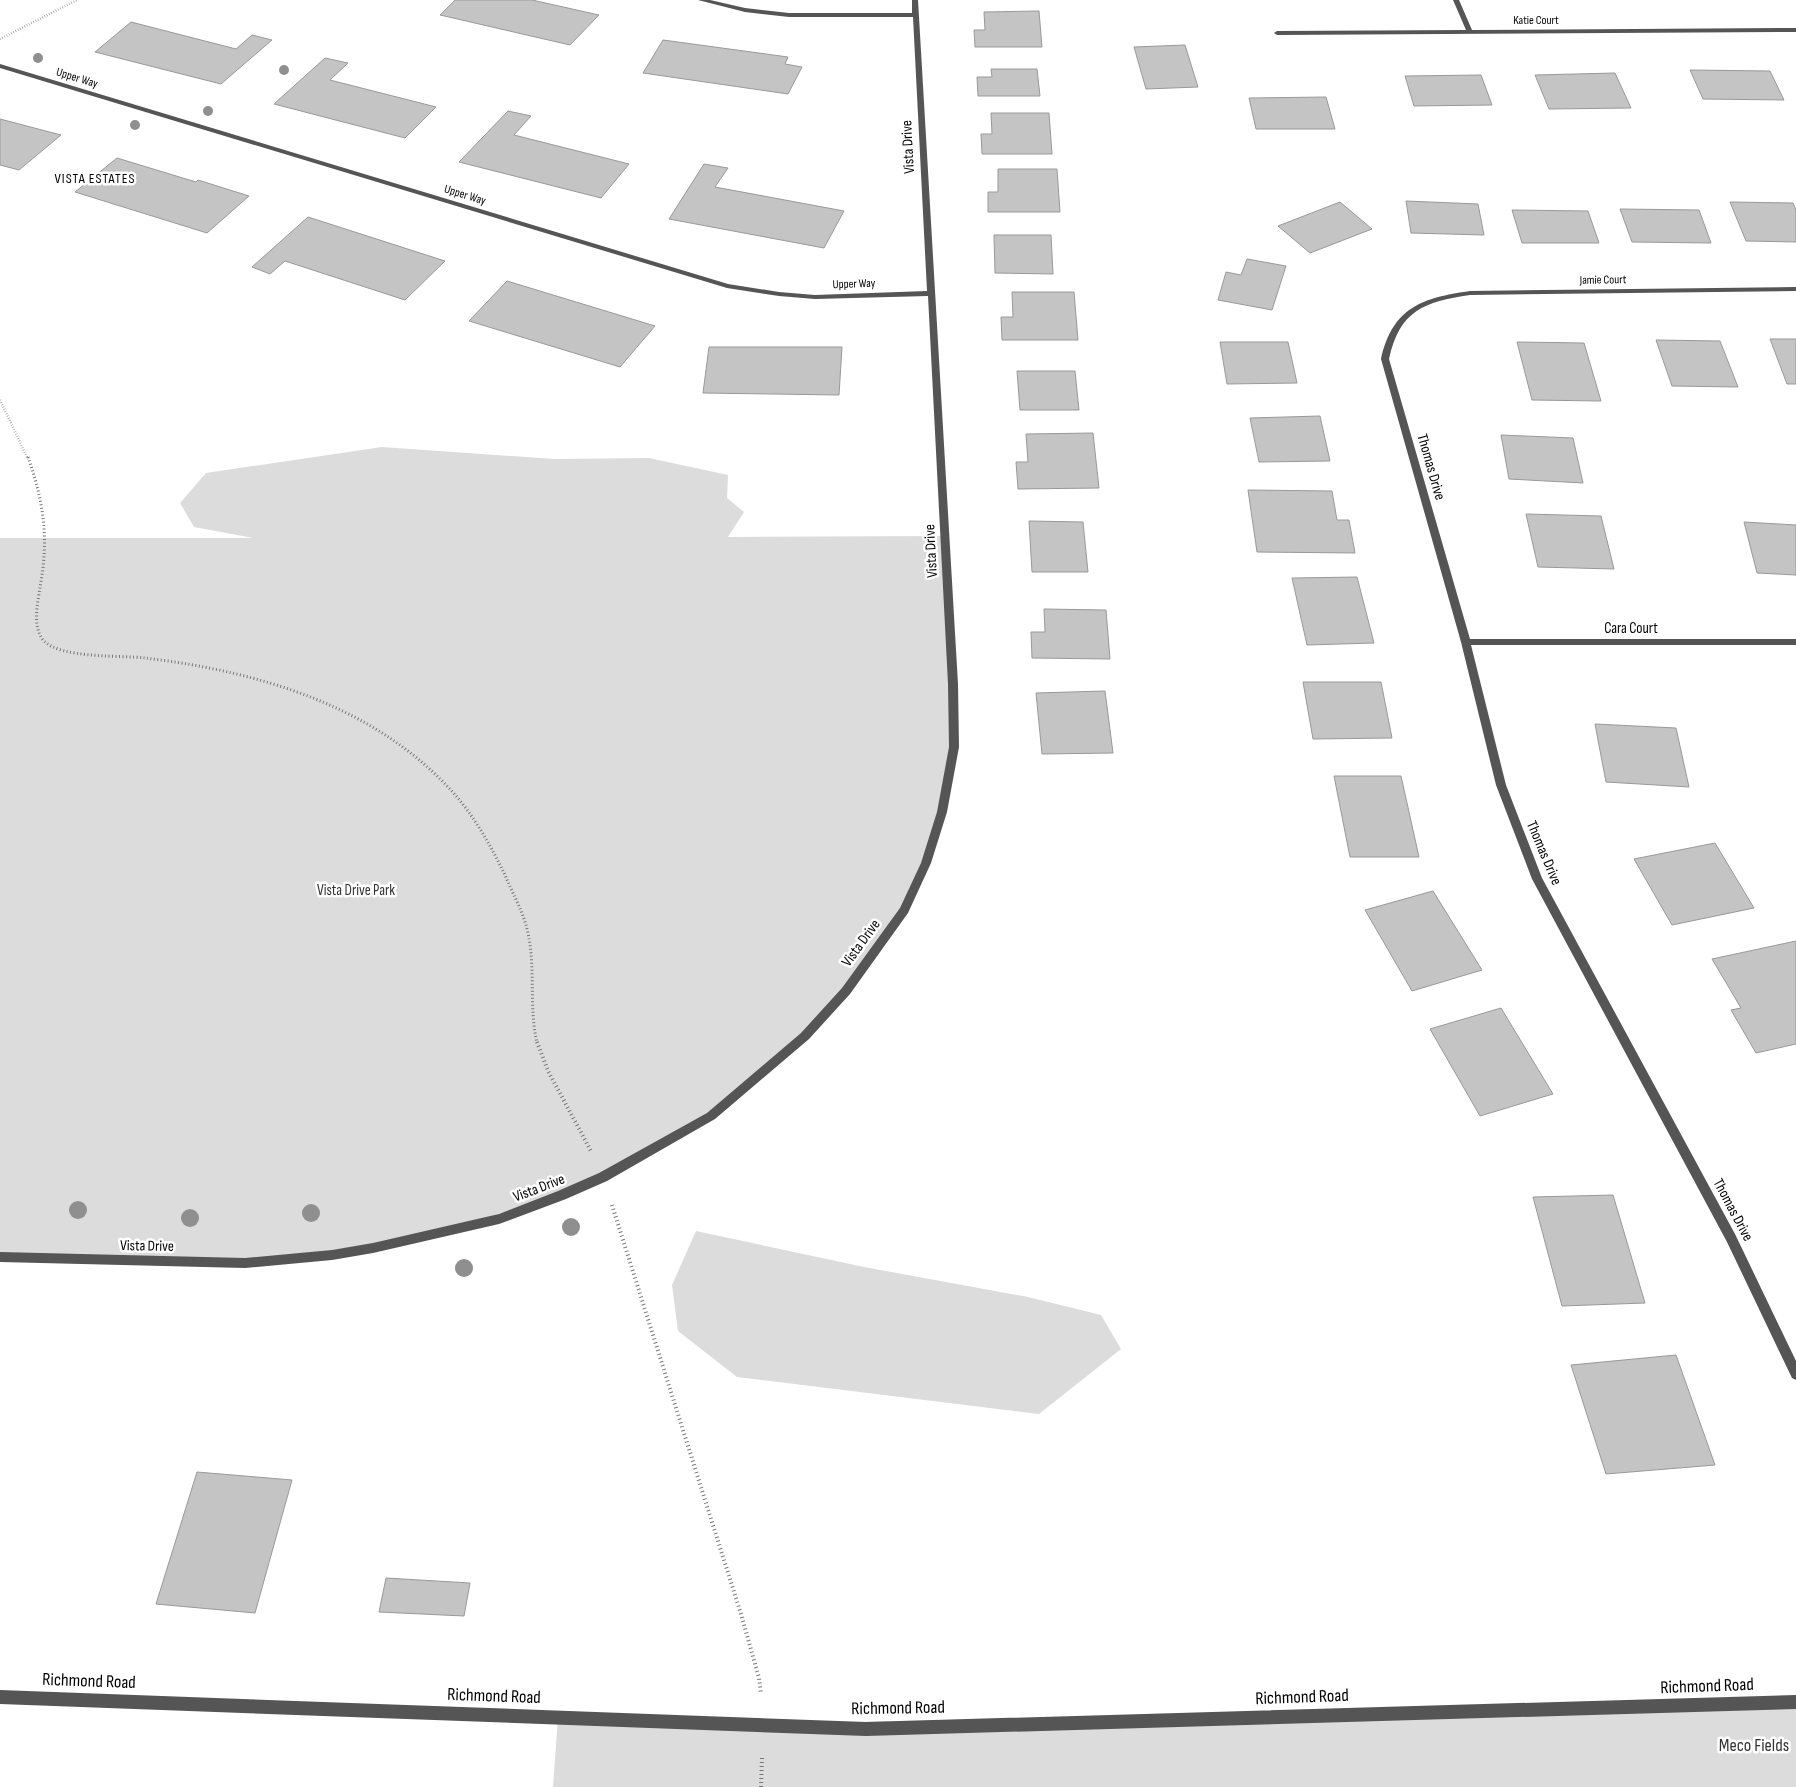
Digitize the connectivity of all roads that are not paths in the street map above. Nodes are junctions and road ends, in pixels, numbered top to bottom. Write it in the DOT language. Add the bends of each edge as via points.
graph roads {
  1 [pos="701,0"];
  2 [pos="915,0"];
  3 [pos="1456,0"];
  4 [pos="916,15"];
  5 [pos="1796,30"];
  6 [pos="1470,32"];
  7 [pos="1277,33"];
  8 [pos="0,66"];
  9 [pos="1796,288"];
  10 [pos="932,293"];
  11 [pos="1413,308"];
  12 [pos="1466,642"];
  13 [pos="1796,642"];
  14 [pos="0,1257"];
  15 [pos="1796,1374"];
  16 [pos="0,1697"];
  17 [pos="1796,1702"];
  1 -- 4 [label="street" via="789,15"];
  2 -- 4 [label="street, Vista Drive"];
  3 -- 6 [label="street"];
  4 -- 10 [label="street, Vista Drive"];
  5 -- 6 [label="street, Katie Court"];
  6 -- 7 [label="street, Katie Court"];
  8 -- 10 [label="street, Upper Way" via="727,286 815,297"];
  9 -- 11 [label="street, Jamie Court" via="1470,292 1440,297"];
  10 -- 14 [label="street, Vista Drive" via="954,684 954,747 942,812 926,863 904,910 846,991 805,1036 711,1116 603,1177 499,1219 332,1255 244,1263"];
  11 -- 12 [label="street, Thomas Drive" via="1392,334 1385,360"];
  12 -- 13 [label="street, Cara Court"];
  12 -- 15 [label="street, Thomas Drive" via="1501,786 1537,879 1731,1238"];
  16 -- 17 [label="street, Richmond Road" via="866,1729"];
}
